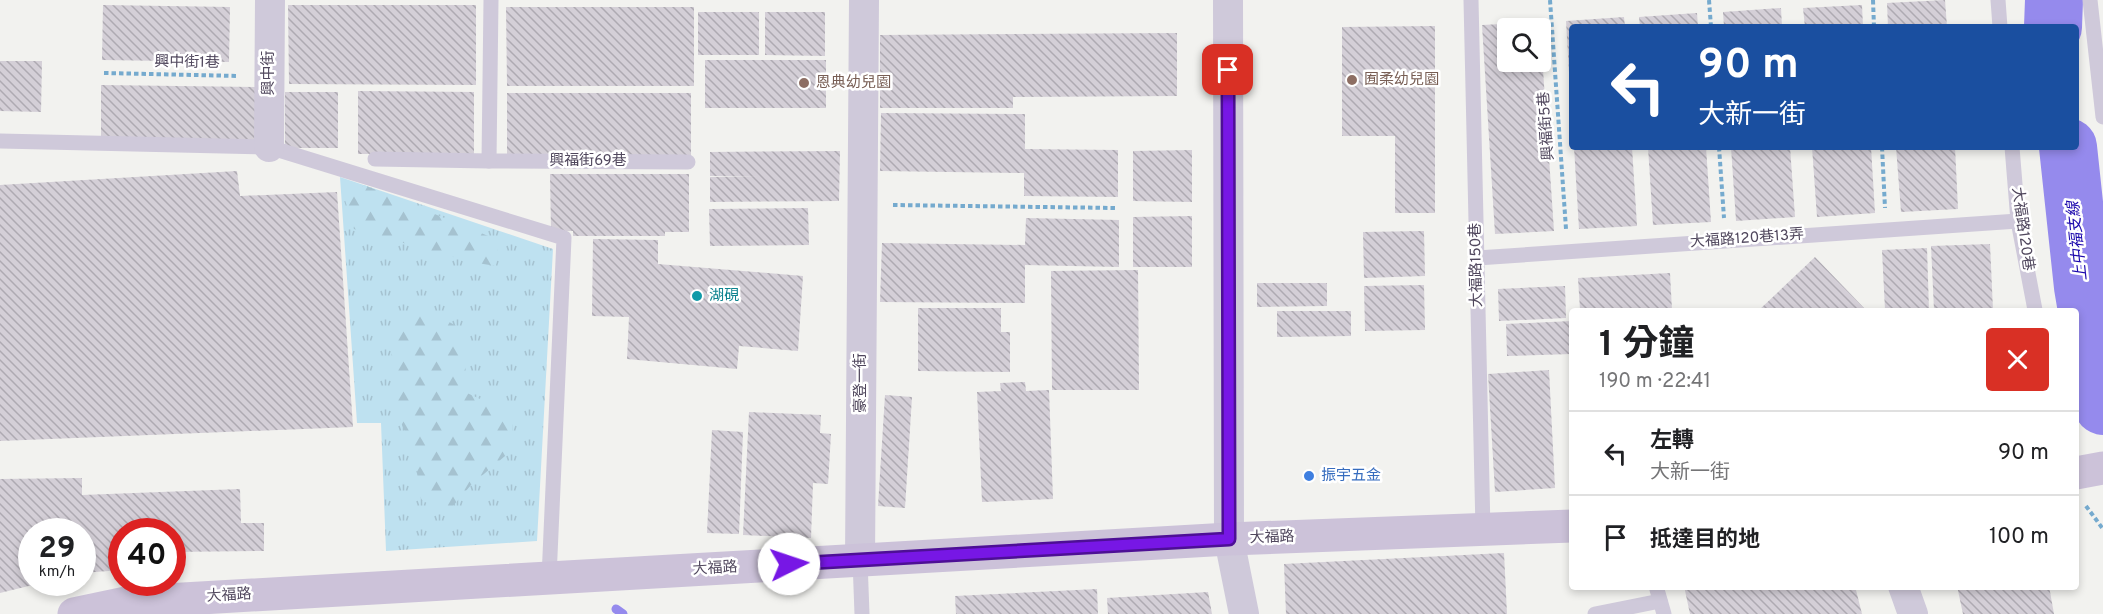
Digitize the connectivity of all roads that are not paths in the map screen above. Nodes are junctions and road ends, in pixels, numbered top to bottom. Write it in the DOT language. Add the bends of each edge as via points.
graph roads {
  1 [pos="270,0"];
  2 [pos="491,0"];
  3 [pos="864,0"];
  4 [pos="1228,0"];
  5 [pos="1471,0"];
  6 [pos="1998,0"];
  7 [pos="2090,0"];
  8 [pos="2001,24"];
  9 [pos="2103,117"];
  10 [pos="0,141"];
  11 [pos="269,147"];
  12 [pos="2012,150"];
  13 [pos="375,159"];
  14 [pos="489,161"];
  15 [pos="688,162"];
  16 [pos="2018,221"];
  17 [pos="1477,258"];
  18 [pos="2035,308"];
  19 [pos="2103,468"];
  20 [pos="2079,487"];
  21 [pos="1569,526"];
  22 [pos="1482,530"];
  23 [pos="1229,539"];
  24 [pos="860,560"];
  25 [pos="549,578"];
  26 [pos="1904,590"];
  27 [pos="1660,600"];
  28 [pos="74,614"];
  29 [pos="862,614"];
  30 [pos="1244,614"];
  31 [pos="1595,614"];
  32 [pos="1913,614"];
  1 -- 11 [label="street, 興中街"];
  2 -- 14 [label="lane"];
  3 -- 24 [label="street, 豪登一街"];
  4 -- 23 [label="street"];
  5 -- 17 [label="lane, 大福路150巷"];
  6 -- 8 [label="lane"];
  7 -- 9 [label="lane"];
  10 -- 11 [label="lane"];
  11 -- 25 [label="lane" via="564,238"];
  12 -- 16 [label="lane, 大福路120巷"];
  13 -- 14 [label="lane, 興福街69巷"];
  14 -- 15 [label="lane, 興福街69巷"];
  16 -- 17 [label="lane, 大福路120巷13弄"];
  16 -- 18 [label="lane, 大福路120巷"];
  17 -- 22 [label="lane, 大福路150巷"];
  19 -- 20 [label="street"];
  21 -- 22 [label="street, 大福路"];
  22 -- 23 [label="street, 大福路"];
  23 -- 24 [label="street, 大福路"];
  23 -- 30 [label="street"];
  24 -- 25 [label="street, 大福路"];
  24 -- 29 [label="lane"];
  25 -- 28 [label="street, 大福路" via="131,602"];
  26 -- 32 [label="street"];
  27 -- 31 [label="lane"];
}
